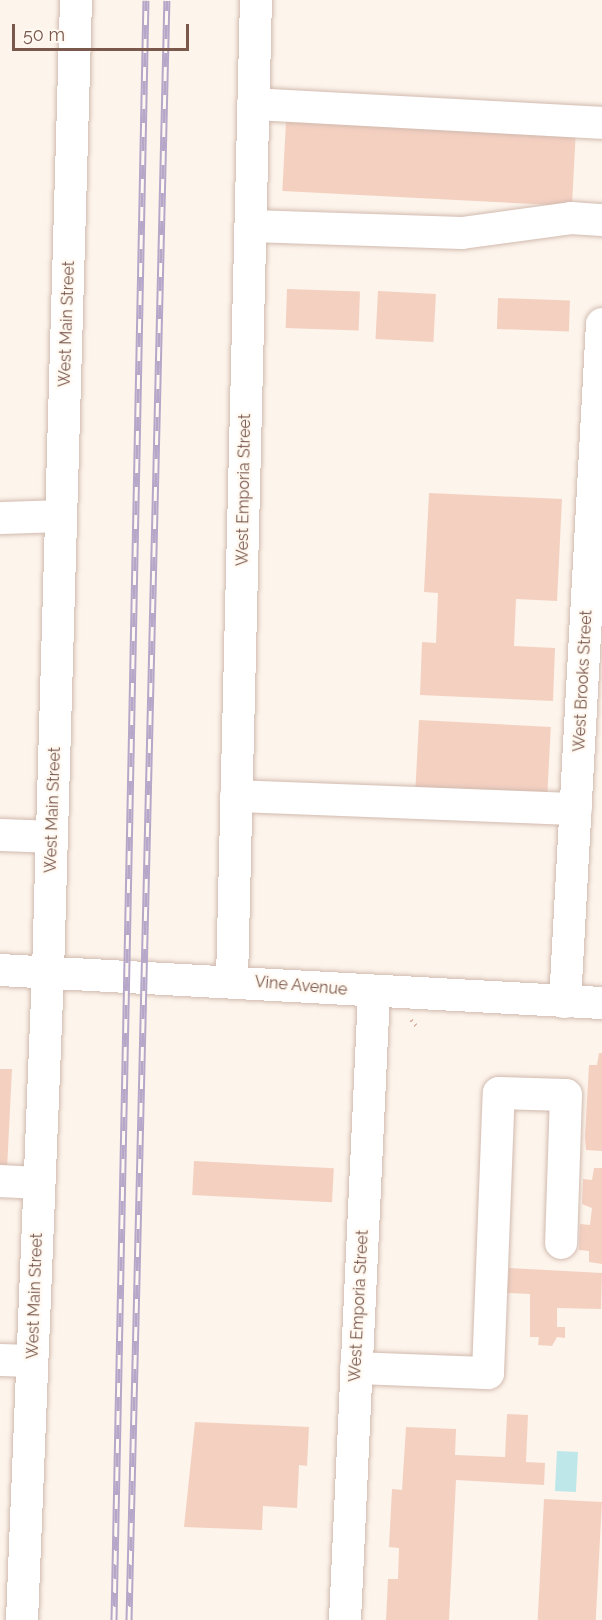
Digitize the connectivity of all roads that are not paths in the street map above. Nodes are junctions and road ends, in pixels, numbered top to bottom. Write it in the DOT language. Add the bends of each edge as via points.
graph roads {
  1 [pos="76,0"];
  2 [pos="256,0"];
  3 [pos="253,104"];
  4 [pos="602,123"];
  5 [pos="602,220"];
  6 [pos="250,226"];
  7 [pos="602,324"];
  8 [pos="597,514"];
  9 [pos="61,516"];
  10 [pos="0,518"];
  11 [pos="236,796"];
  12 [pos="584,812"];
  13 [pos="0,835"];
  14 [pos="52,837"];
  15 [pos="0,970"];
  16 [pos="48,972"];
  17 [pos="232,980"];
  18 [pos="374,993"];
  19 [pos="565,1002"];
  20 [pos="602,1004"];
  21 [pos="0,1181"];
  22 [pos="39,1183"];
  23 [pos="561,1243"];
  24 [pos="0,1360"];
  25 [pos="32,1361"];
  26 [pos="356,1368"];
  27 [pos="22,1620"];
  28 [pos="345,1620"];
  1 -- 9 [label="street, West Main Street"];
  2 -- 3 [label="street, West Emporia Street"];
  3 -- 4 [label="street"];
  3 -- 6 [label="street, West Emporia Street"];
  5 -- 6 [label="street" via="571,218 462,234"];
  6 -- 11 [label="street, West Emporia Street"];
  7 -- 8 [label="street, West Brooks Street"];
  8 -- 12 [label="street, West Brooks Street"];
  9 -- 10 [label="street"];
  9 -- 14 [label="street, West Main Street"];
  11 -- 12 [label="street"];
  11 -- 17 [label="street, West Emporia Street"];
  12 -- 19 [label="street, West Brooks Street"];
  13 -- 14 [label="street"];
  14 -- 16 [label="street, West Main Street"];
  15 -- 16 [label="street, Vine Avenue"];
  16 -- 17 [label="street, Vine Avenue"];
  16 -- 22 [label="street, West Main Street"];
  17 -- 18 [label="street, Vine Avenue"];
  18 -- 19 [label="street, Vine Avenue"];
  18 -- 26 [label="street, West Emporia Street"];
  19 -- 20 [label="street, Vine Avenue"];
  21 -- 22 [label="street"];
  22 -- 25 [label="street, West Main Street"];
  23 -- 26 [label="street" via="566,1095 499,1093 488,1373"];
  24 -- 25 [label="street"];
  25 -- 27 [label="street, West Main Street"];
  26 -- 28 [label="street, West Emporia Street"];
}
